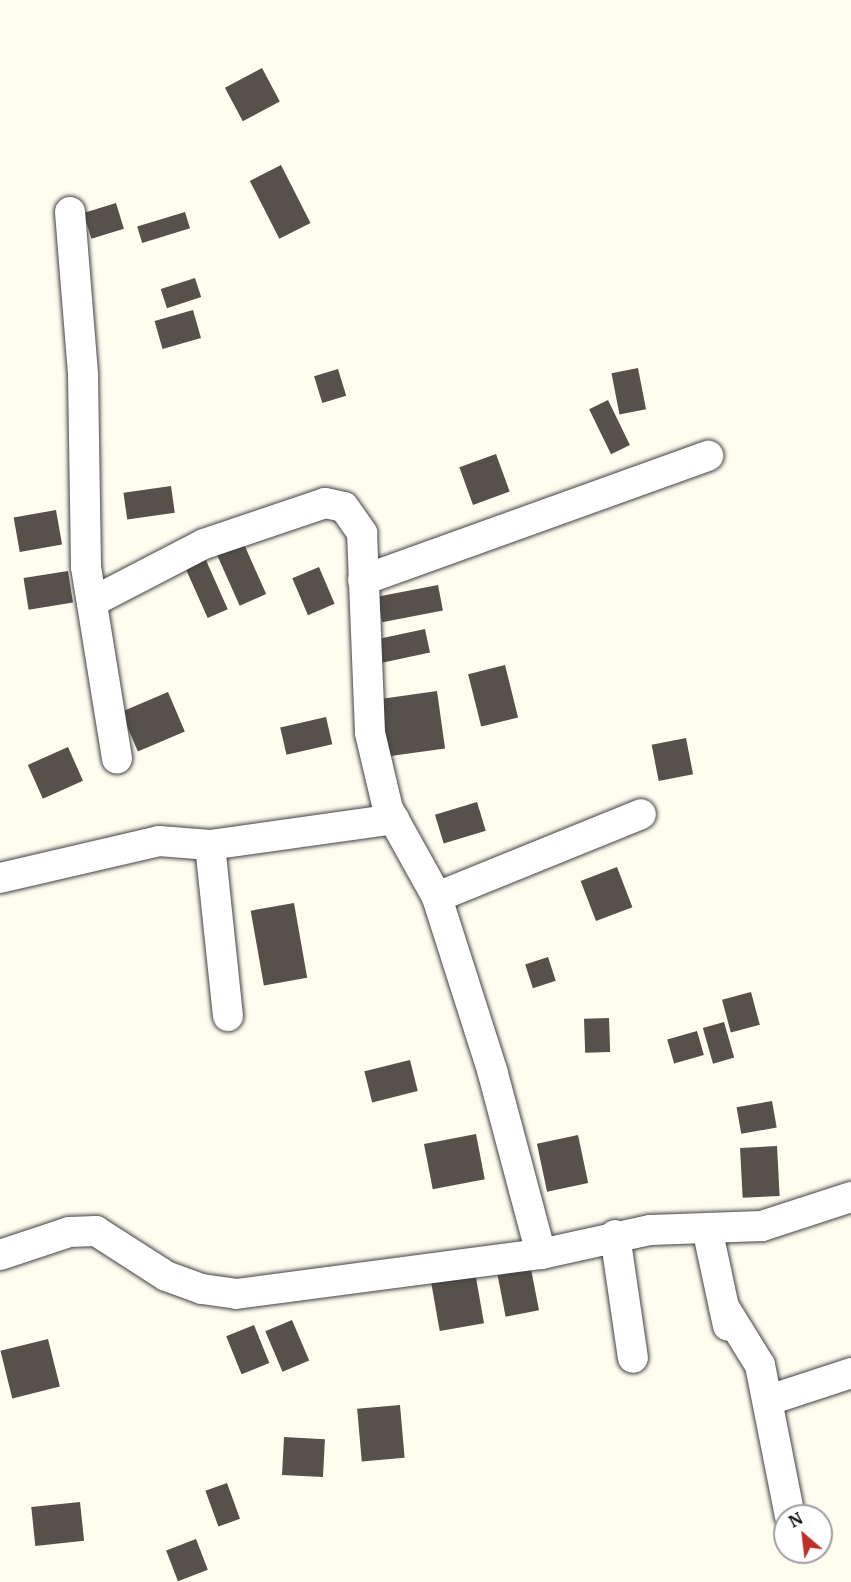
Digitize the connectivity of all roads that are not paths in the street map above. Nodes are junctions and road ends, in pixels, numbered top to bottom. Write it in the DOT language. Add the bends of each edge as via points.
graph roads {
  1 [pos="70,212"];
  2 [pos="708,456"];
  3 [pos="363,580"];
  4 [pos="92,602"];
  5 [pos="117,759"];
  6 [pos="641,814"];
  7 [pos="394,819"];
  8 [pos="210,845"];
  9 [pos="0,878"];
  10 [pos="437,897"];
  11 [pos="228,1016"];
  12 [pos="851,1197"];
  13 [pos="706,1228"];
  14 [pos="615,1235"];
  15 [pos="542,1254"];
  16 [pos="0,1255"];
  17 [pos="724,1306"];
  18 [pos="731,1337"];
  19 [pos="633,1358"];
  20 [pos="851,1373"];
  21 [pos="769,1400"];
  22 [pos="788,1504"];
  1 -- 4 [label="street" via="83,375 86,567"];
  2 -- 3 [label="street"];
  3 -- 4 [label="street" via="362,533 344,507 325,503 204,544"];
  3 -- 7 [label="street" via="370,733"];
  4 -- 5 [label="street"];
  6 -- 10 [label="street"];
  7 -- 8 [label="street"];
  7 -- 10 [label="street"];
  8 -- 9 [label="street" via="159,841"];
  8 -- 11 [label="street"];
  10 -- 15 [label="street" via="493,1073"];
  12 -- 13 [label="street" via="762,1226"];
  13 -- 14 [label="street"];
  13 -- 17 [label="street"];
  14 -- 15 [label="street"];
  14 -- 19 [label="street"];
  15 -- 16 [label="street" via="236,1294 202,1289 166,1276 96,1231 69,1232"];
  17 -- 18 [label="street"];
  17 -- 21 [label="street" via="760,1365"];
  20 -- 21 [label="street"];
  21 -- 22 [label="street"];
}
